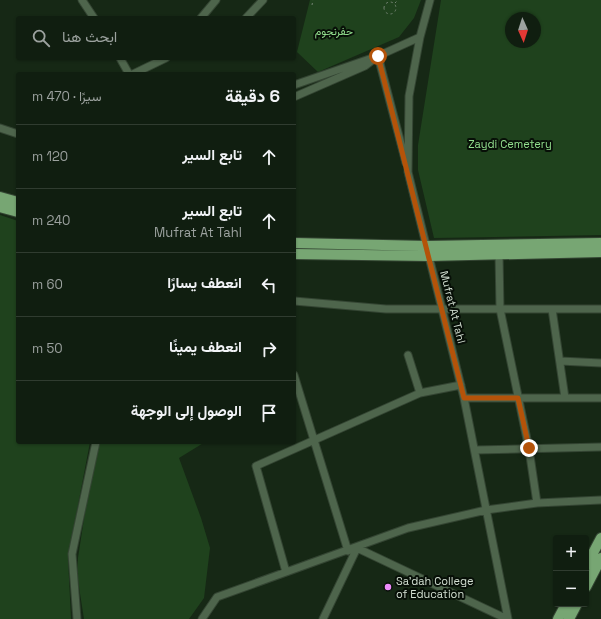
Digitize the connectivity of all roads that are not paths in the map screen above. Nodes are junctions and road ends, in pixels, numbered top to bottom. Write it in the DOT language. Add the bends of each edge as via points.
graph roads {
  1 [pos="82,0"];
  2 [pos="216,0"];
  3 [pos="262,0"];
  4 [pos="430,0"];
  5 [pos="93,16"];
  6 [pos="203,16"];
  7 [pos="248,16"];
  8 [pos="420,37"];
  9 [pos="378,56"];
  10 [pos="121,60"];
  11 [pos="162,60"];
  12 [pos="128,72"];
  13 [pos="137,72"];
  14 [pos="296,84"];
  15 [pos="296,97"];
  16 [pos="0,128"];
  17 [pos="16,133"];
  18 [pos="408,172"];
  19 [pos="0,197"];
  20 [pos="16,201"];
  21 [pos="0,207"];
  22 [pos="16,211"];
  23 [pos="296,243"];
  24 [pos="601,243"];
  25 [pos="427,246"];
  26 [pos="601,252"];
  27 [pos="296,254"];
  28 [pos="499,254"];
  29 [pos="429,256"];
  30 [pos="296,301"];
  31 [pos="500,309"];
  32 [pos="552,309"];
  33 [pos="601,309"];
  34 [pos="441,310"];
  35 [pos="408,355"];
  36 [pos="560,360"];
  37 [pos="601,363"];
  38 [pos="296,381"];
  39 [pos="461,385"];
  40 [pos="420,393"];
  41 [pos="464,398"];
  42 [pos="518,398"];
  43 [pos="565,398"];
  44 [pos="601,398"];
  45 [pos="314,441"];
  46 [pos="96,444"];
  47 [pos="601,447"];
  48 [pos="529,448"];
  49 [pos="475,450"];
  50 [pos="601,500"];
  51 [pos="537,503"];
  52 [pos="486,510"];
  53 [pos="601,538"];
  54 [pos="357,548"];
  55 [pos="348,551"];
  56 [pos="601,558"];
  57 [pos="589,560"];
  58 [pos="286,572"];
  59 [pos="589,581"];
  60 [pos="564,607"];
  61 [pos="575,607"];
  62 [pos="77,619"];
  63 [pos="202,619"];
  64 [pos="322,619"];
  65 [pos="507,619"];
  66 [pos="558,619"];
  67 [pos="569,619"];
  1 -- 5 [label="street"];
  2 -- 6 [label="street"];
  3 -- 7 [label="street"];
  4 -- 8 [label="street, Mufrat At Tahl"];
  8 -- 9 [label="street"];
  8 -- 18 [label="street, Mufrat At Tahl" via="409,96"];
  9 -- 14 [label="street"];
  9 -- 15 [label="street" via="365,66"];
  9 -- 18 [label="street"];
  10 -- 12 [label="street"];
  11 -- 13 [label="street"];
  16 -- 17 [label="street"];
  18 -- 25 [label="street, Mufrat At Tahl"];
  19 -- 20 [label="main road"];
  21 -- 22 [label="main road"];
  23 -- 25 [label="main road"];
  24 -- 25 [label="main road"];
  25 -- 29 [label="street, Mufrat At Tahl"];
  26 -- 28 [label="main road"];
  27 -- 29 [label="main road"];
  28 -- 29 [label="main road"];
  28 -- 31 [label="street"];
  29 -- 34 [label="street, Mufrat At Tahl"];
  30 -- 34 [label="street" via="386,309"];
  31 -- 32 [label="street"];
  31 -- 34 [label="street"];
  31 -- 42 [label="street"];
  32 -- 33 [label="street"];
  32 -- 36 [label="street"];
  34 -- 39 [label="street, Mufrat At Tahl"];
  35 -- 40 [label="street"];
  36 -- 37 [label="street"];
  36 -- 43 [label="street"];
  38 -- 45 [label="street"];
  39 -- 40 [label="street"];
  39 -- 41 [label="street, Mufrat At Tahl"];
  40 -- 45 [label="street"];
  41 -- 42 [label="street"];
  41 -- 49 [label="street, Mufrat At Tahl"];
  42 -- 43 [label="street"];
  42 -- 48 [label="street"];
  43 -- 44 [label="street"];
  45 -- 55 [label="street"];
  45 -- 58 [label="street" via="256,466"];
  46 -- 62 [label="street" via="72,554"];
  47 -- 48 [label="street"];
  48 -- 49 [label="street"];
  48 -- 51 [label="street"];
  49 -- 52 [label="street, Mufrat At Tahl"];
  50 -- 51 [label="street"];
  51 -- 52 [label="street"];
  52 -- 54 [label="street" via="408,528"];
  52 -- 65 [label="street, Mufrat At Tahl"];
  53 -- 57 [label="main road"];
  54 -- 55 [label="street"];
  54 -- 64 [label="street"];
  54 -- 65 [label="street"];
  55 -- 58 [label="street"];
  56 -- 59 [label="main road"];
  58 -- 63 [label="street" via="217,597"];
  60 -- 66 [label="main road"];
  61 -- 67 [label="main road"];
}
